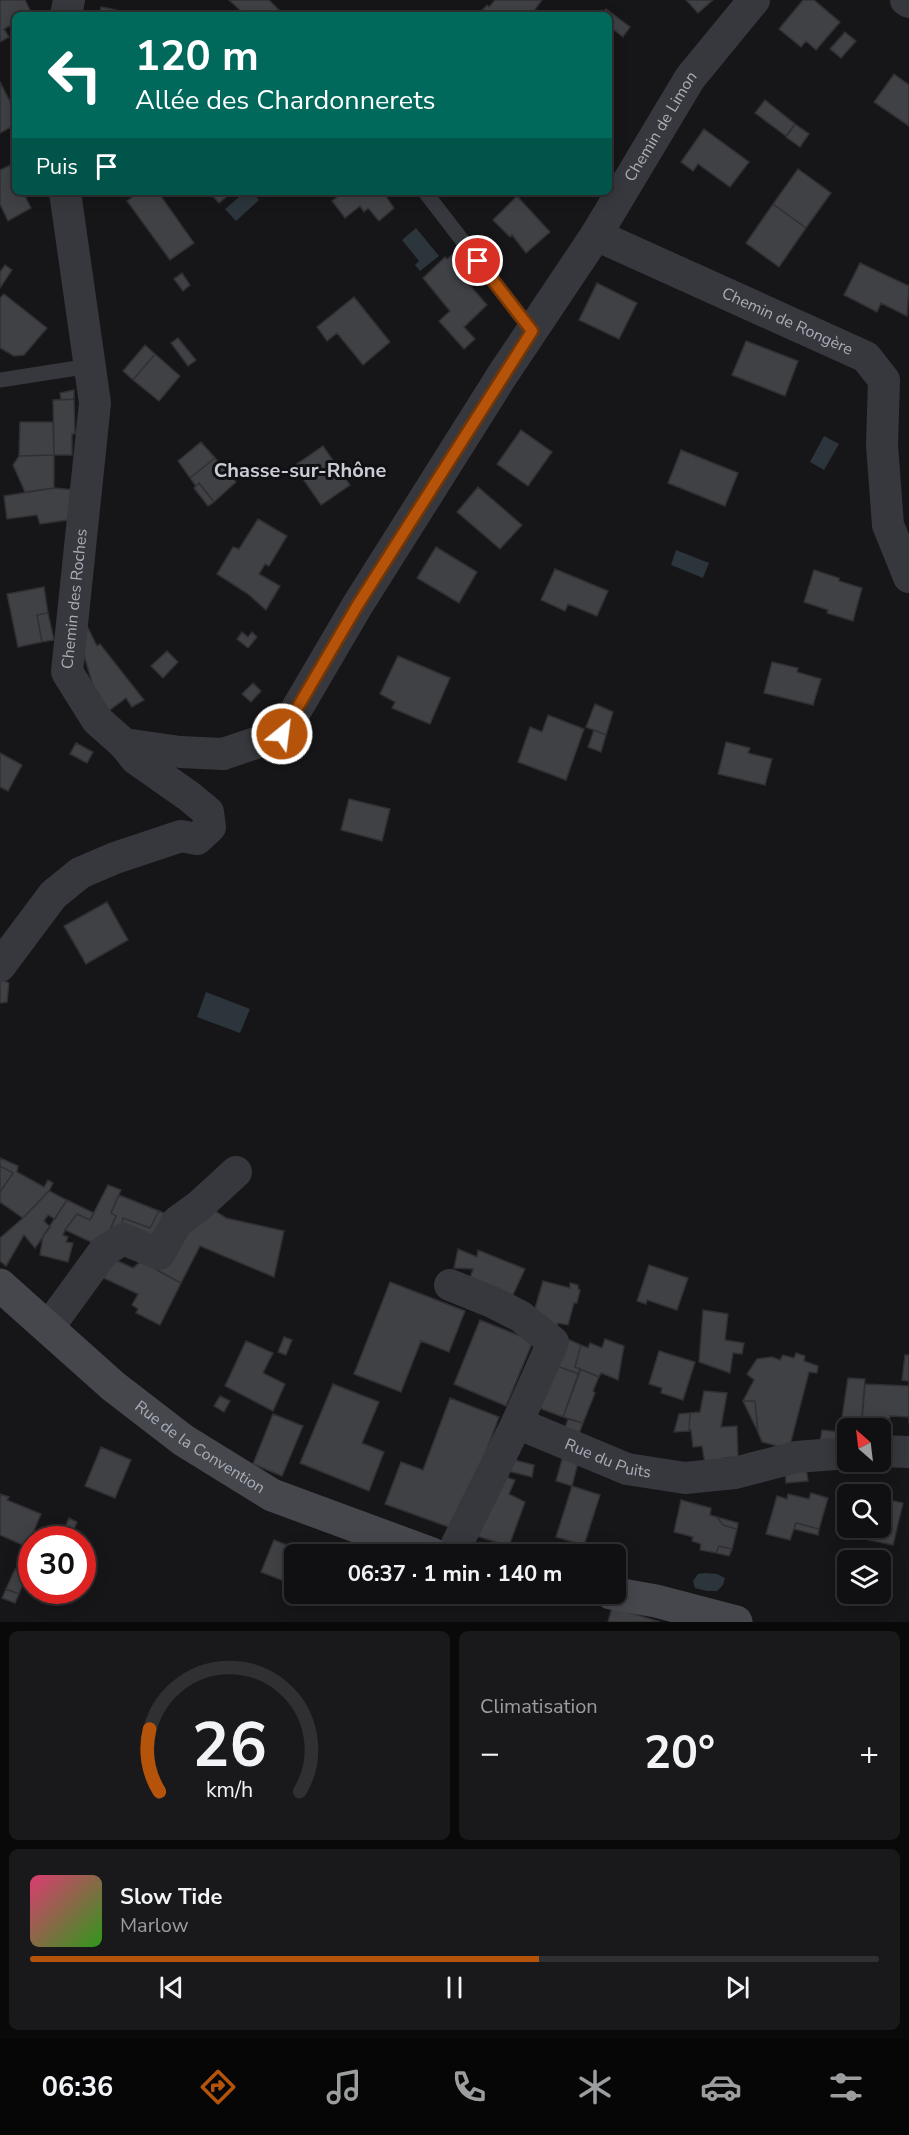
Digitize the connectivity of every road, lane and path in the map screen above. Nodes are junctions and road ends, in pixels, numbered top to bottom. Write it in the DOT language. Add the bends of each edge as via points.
graph roads {
  1 [pos="754,0"];
  2 [pos="65,195"];
  3 [pos="427,195"];
  4 [pos="596,235"];
  5 [pos="532,331"];
  6 [pos="90,366"];
  7 [pos="0,380"];
  8 [pos="909,577"];
  9 [pos="124,744"];
  10 [pos="0,966"];
  11 [pos="236,1172"];
  12 [pos="0,1285"];
  13 [pos="450,1285"];
  14 [pos="48,1329"];
  15 [pos="517,1423"];
  16 [pos="891,1451"];
  17 [pos="909,1452"];
  18 [pos="837,1454"];
  19 [pos="405,1544"];
  20 [pos="457,1544"];
  21 [pos="626,1596"];
  22 [pos="736,1622"];
  1 -- 4 [label="street, Chemin de Limon" via="690,78"];
  2 -- 6 [label="street, Chemin des Roches"];
  3 -- 5 [label="lane"];
  4 -- 5 [label="street, Chemin de Limon"];
  4 -- 8 [label="street, Chemin de Rongère" via="866,357 884,380 882,445 888,525"];
  5 -- 9 [label="street, Chemin de Limon" via="357,606 282,734 223,754"];
  6 -- 7 [label="lane"];
  6 -- 9 [label="street, Chemin des Roches" via="95,403 67,672 97,720"];
  9 -- 10 [label="street, Chemin des Roches" via="136,759 208,812 210,827 197,839 181,836 80,873 53,895"];
  11 -- 14 [label="street" via="177,1222 159,1254 123,1239 104,1251"];
  12 -- 14 [label="street, Rue de la Convention"];
  13 -- 15 [label="street" via="520,1316 553,1342"];
  14 -- 19 [label="street, Rue de la Convention" via="183,1440 272,1495"];
  15 -- 18 [label="street, Rue du Puits" via="627,1469 685,1478 735,1473 796,1457"];
  15 -- 20 [label="street"];
  16 -- 17 [label="street"];
  21 -- 22 [label="street"];
}
